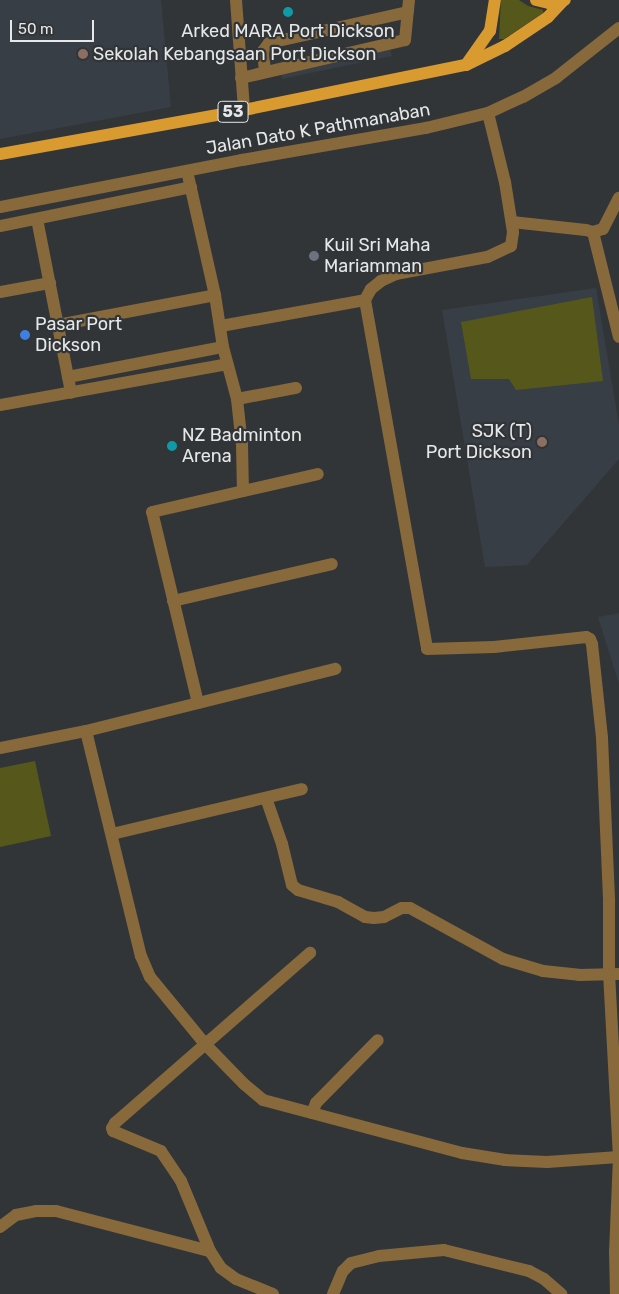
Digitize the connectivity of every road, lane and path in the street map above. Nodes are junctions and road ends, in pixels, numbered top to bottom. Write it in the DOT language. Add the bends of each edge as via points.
graph roads {
  1 [pos="236,0"];
  2 [pos="487,0"];
  3 [pos="495,0"];
  4 [pos="536,0"];
  5 [pos="564,1"];
  6 [pos="408,6"];
  7 [pos="619,28"];
  8 [pos="482,44"];
  9 [pos="466,65"];
  10 [pos="265,71"];
  11 [pos="241,78"];
  12 [pos="244,110"];
  13 [pos="488,113"];
  14 [pos="0,154"];
  15 [pos="187,171"];
  16 [pos="191,187"];
  17 [pos="619,198"];
  18 [pos="0,207"];
  19 [pos="37,219"];
  20 [pos="512,222"];
  21 [pos="0,226"];
  22 [pos="593,232"];
  23 [pos="50,283"];
  24 [pos="0,292"];
  25 [pos="215,295"];
  26 [pos="365,300"];
  27 [pos="618,320"];
  28 [pos="58,325"];
  29 [pos="221,326"];
  30 [pos="619,337"];
  31 [pos="223,347"];
  32 [pos="227,364"];
  33 [pos="68,377"];
  34 [pos="296,388"];
  35 [pos="72,393"];
  36 [pos="236,399"];
  37 [pos="0,405"];
  38 [pos="318,474"];
  39 [pos="243,491"];
  40 [pos="332,564"];
  41 [pos="173,601"];
  42 [pos="335,669"];
  43 [pos="198,703"];
  44 [pos="86,731"];
  45 [pos="0,748"];
  46 [pos="302,789"];
  47 [pos="266,798"];
  48 [pos="112,834"];
  49 [pos="614,900"];
  50 [pos="310,953"];
  51 [pos="614,974"];
  52 [pos="378,1040"];
  53 [pos="206,1044"];
  54 [pos="312,1113"];
  55 [pos="619,1156"];
  56 [pos="0,1227"];
  57 [pos="210,1251"];
  58 [pos="617,1251"];
  59 [pos="273,1294"];
  60 [pos="333,1294"];
  61 [pos="562,1294"];
  62 [pos="616,1294"];
  1 -- 11 [label="street"];
  2 -- 8 [label="main road"];
  3 -- 8 [label="main road" via="490,31"];
  4 -- 5 [label="main road"];
  5 -- 9 [label="main road, 53" via="548,17 505,46"];
  6 -- 10 [label="street" via="269,43 263,51"];
  6 -- 10 [label="street" via="405,40"];
  7 -- 13 [label="street, Jalan Dato K Pathmanaban" via="557,77"];
  8 -- 9 [label="main road"];
  9 -- 12 [label="main road, 53"];
  10 -- 11 [label="street"];
  11 -- 12 [label="street"];
  12 -- 14 [label="main road, 53"];
  13 -- 15 [label="street, Jalan Dato K Pathmanaban" via="426,128"];
  13 -- 20 [label="street" via="506,182"];
  15 -- 16 [label="street"];
  15 -- 18 [label="street, Jalan Dato K Pathmanaban"];
  16 -- 19 [label="street"];
  16 -- 25 [label="street"];
  17 -- 22 [label="street" via="603,230"];
  19 -- 21 [label="street"];
  19 -- 23 [label="street"];
  20 -- 22 [label="street"];
  20 -- 26 [label="street" via="511,246 500,252 396,274 371,289"];
  22 -- 27 [label="street" via="600,268"];
  23 -- 24 [label="street"];
  23 -- 28 [label="street"];
  25 -- 28 [label="street"];
  25 -- 29 [label="street"];
  26 -- 29 [label="street"];
  26 -- 49 [label="street" via="427,649 590,639 602,738"];
  27 -- 30 [label="street"];
  28 -- 33 [label="street"];
  29 -- 31 [label="street"];
  31 -- 32 [label="street"];
  31 -- 33 [label="street"];
  32 -- 35 [label="street"];
  32 -- 36 [label="street"];
  33 -- 35 [label="street"];
  34 -- 36 [label="street"];
  35 -- 37 [label="street"];
  36 -- 39 [label="street" via="242,444"];
  38 -- 39 [label="street"];
  39 -- 41 [label="street" via="152,512"];
  40 -- 41 [label="street"];
  41 -- 43 [label="street"];
  42 -- 43 [label="street"];
  43 -- 44 [label="street"];
  44 -- 45 [label="street"];
  44 -- 48 [label="street"];
  46 -- 47 [label="street"];
  47 -- 48 [label="street"];
  47 -- 51 [label="street" via="292,885 298,890 338,902 365,917 384,917 402,908 410,908 503,959 543,971"];
  48 -- 53 [label="street" via="141,956 150,978"];
  49 -- 51 [label="street"];
  50 -- 53 [label="street"];
  51 -- 55 [label="street"];
  52 -- 54 [label="street" via="316,1103"];
  53 -- 54 [label="street" via="263,1100"];
  53 -- 57 [label="street" via="112,1128 161,1151 180,1181"];
  54 -- 55 [label="street" via="462,1153 504,1160 547,1162"];
  55 -- 58 [label="street"];
  56 -- 57 [label="street" via="16,1215 56,1212"];
  57 -- 59 [label="street" via="221,1268 236,1279"];
  58 -- 62 [label="street"];
  60 -- 61 [label="street" via="343,1271 352,1263 379,1256 444,1250 529,1271"];
}
